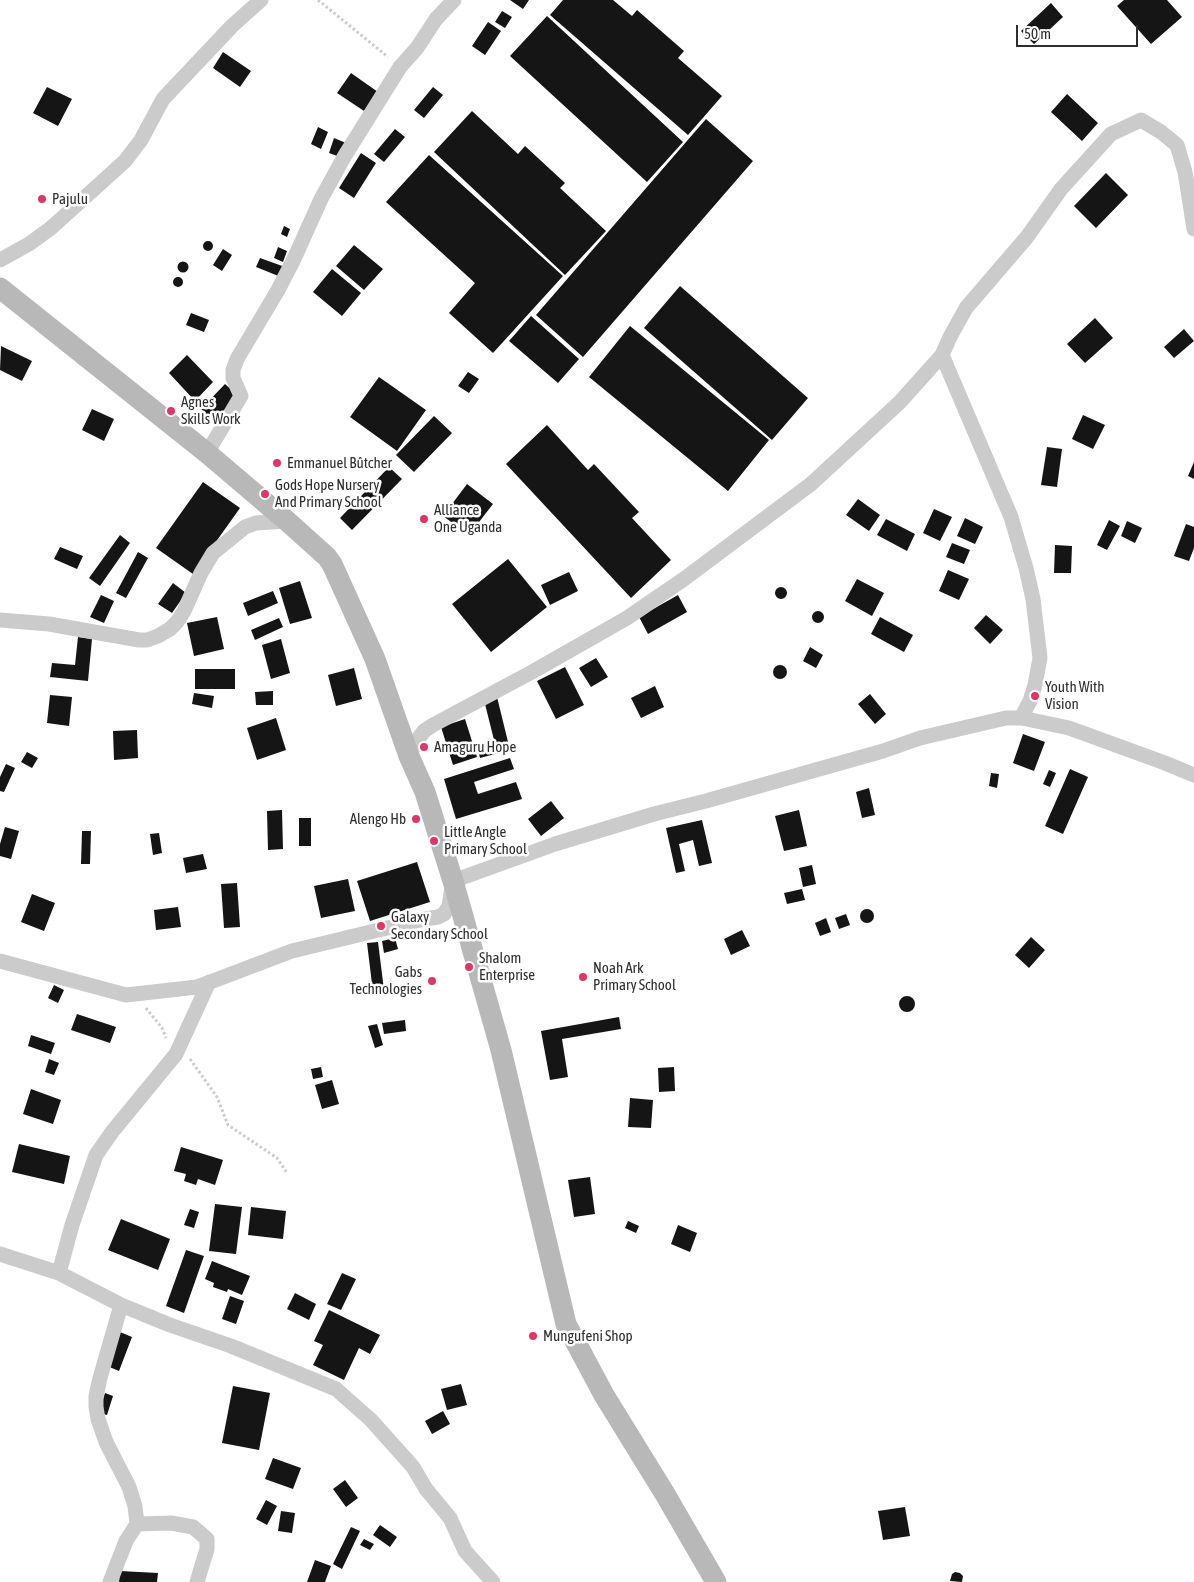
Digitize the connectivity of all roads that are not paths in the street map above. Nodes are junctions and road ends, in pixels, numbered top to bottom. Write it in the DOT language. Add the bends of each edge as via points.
graph roads {
  1 [pos="261,0"];
  2 [pos="454,0"];
  3 [pos="1194,229"];
  4 [pos="0,260"];
  5 [pos="0,288"];
  6 [pos="942,355"];
  7 [pos="207,453"];
  8 [pos="288,521"];
  9 [pos="0,620"];
  10 [pos="1021,718"];
  11 [pos="409,756"];
  12 [pos="1194,775"];
  13 [pos="453,881"];
  14 [pos="0,961"];
  15 [pos="209,982"];
  16 [pos="0,1254"];
  17 [pos="59,1273"];
  18 [pos="121,1305"];
  19 [pos="137,1524"];
  20 [pos="110,1582"];
  21 [pos="197,1582"];
  22 [pos="493,1582"];
  23 [pos="716,1582"];
  1 -- 4 [label="street" via="163,99 141,140 125,161 51,228"];
  2 -- 7 [label="street" via="400,67 344,157 278,290 236,359 233,378 241,396"];
  3 -- 6 [label="street" via="1177,145 1141,120 1111,134 1061,189 1027,237 966,308"];
  5 -- 7 [label="street"];
  6 -- 10 [label="street" via="1011,518 1033,599 1040,658 1030,701"];
  6 -- 11 [label="street" via="900,402 811,484 684,580 627,618 433,725 424,731"];
  7 -- 8 [label="street"];
  8 -- 9 [label="street" via="245,527 213,554 177,622 147,640 49,624"];
  8 -- 11 [label="street" via="332,564 375,659"];
  10 -- 12 [label="street" via="1069,728"];
  10 -- 13 [label="street" via="995,720 920,738 821,769 654,814 555,844"];
  11 -- 13 [label="street" via="425,792"];
  13 -- 15 [label="street" via="449,906 438,917 292,951"];
  13 -- 23 [label="street" via="501,1050 566,1324 604,1395"];
  14 -- 15 [label="street" via="126,994 196,987"];
  15 -- 17 [label="street" via="178,1048 96,1155"];
  16 -- 17 [label="street"];
  17 -- 18 [label="street"];
  18 -- 19 [label="street" via="100,1378 96,1407 106,1442 129,1487"];
  18 -- 22 [label="street" via="336,1389 371,1420 413,1467 450,1518 465,1551"];
  19 -- 20 [label="street" via="126,1541"];
  19 -- 21 [label="street" via="171,1523 193,1527 204,1534 207,1548"];
}
